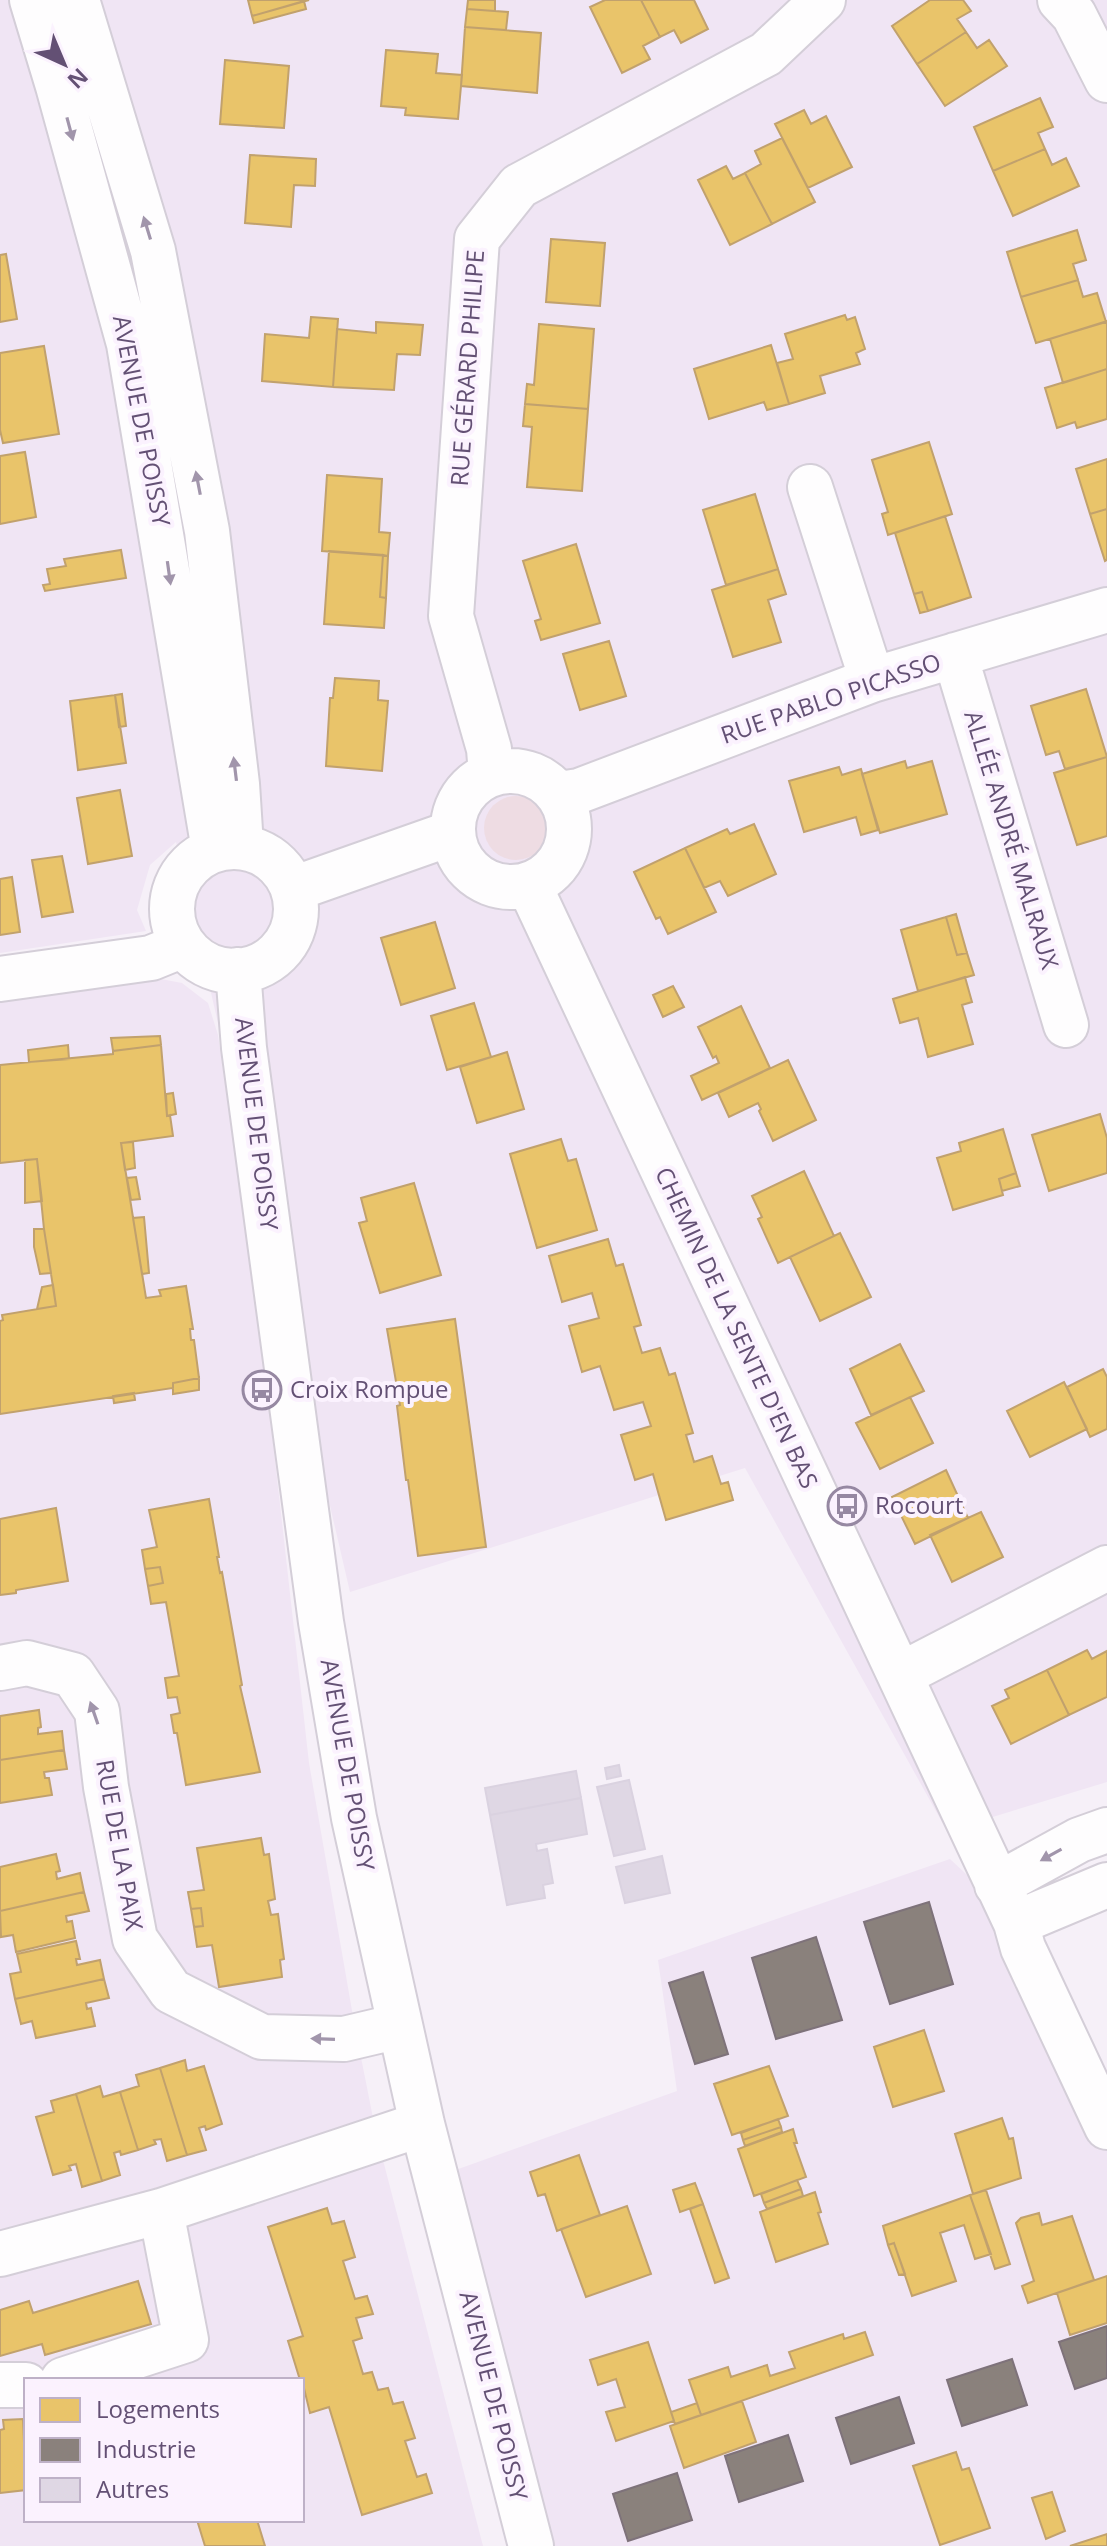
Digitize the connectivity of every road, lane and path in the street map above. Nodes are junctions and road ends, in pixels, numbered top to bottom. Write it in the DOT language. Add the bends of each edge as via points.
graph roads {
  1 [pos="32,0"];
  2 [pos="77,0"];
  3 [pos="823,0"];
  4 [pos="1060,0"];
  5 [pos="1107,80"];
  6 [pos="810,487"];
  7 [pos="1107,610"];
  8 [pos="955,655"];
  9 [pos="872,680"];
  10 [pos="491,774"];
  11 [pos="559,794"];
  12 [pos="452,833"];
  13 [pos="228,848"];
  14 [pos="563,857"];
  15 [pos="529,885"];
  16 [pos="293,889"];
  17 [pos="183,945"];
  18 [pos="238,970"];
  19 [pos="0,979"];
  20 [pos="579,988"];
  21 [pos="1066,1025"];
  22 [pos="1107,1568"];
  23 [pos="0,1668"];
  24 [pos="900,1675"];
  25 [pos="1107,1830"];
  26 [pos="997,1885"];
  27 [pos="1107,1885"];
  28 [pos="1016,1923"];
  29 [pos="399,2026"];
  30 [pos="422,2124"];
  31 [pos="1107,2127"];
  32 [pos="161,2211"];
  33 [pos="0,2254"];
  34 [pos="69,2378"];
  35 [pos="0,2385"];
  36 [pos="24,2385"];
  37 [pos="531,2546"];
  1 -- 13 [label="street, AVENUE DE POISSY, one-way" via="129,344"];
  13 -- 2 [label="street, AVENUE DE POISSY, one-way" via="237,784 207,531 153,251"];
  3 -- 10 [label="street, RUE GÉRARD PHILIPE" via="766,54 519,186 477,239 451,616 489,749"];
  4 -- 5 [label="street" via="1074,15"];
  6 -- 9 [label="street"];
  7 -- 8 [label="street, RUE PABLO PICASSO"];
  8 -- 9 [label="street, RUE PABLO PICASSO"];
  8 -- 21 [label="street, ALLÉE ANDRÉ MALRAUX"];
  9 -- 11 [label="street, RUE PABLO PICASSO" via="579,791"];
  10 -- 11 [label="street" via="528,772"];
  10 -- 12 [label="street" via="466,790"];
  11 -- 14 [label="street" via="569,825"];
  12 -- 15 [label="street" via="470,871 498,885"];
  12 -- 16 [label="street"];
  13 -- 16 [label="street" via="258,851 273,860"];
  13 -- 17 [label="street" via="195,860 180,878 172,899 173,921"];
  14 -- 15 [label="street"];
  14 -- 20 [label="street, CHEMIN DE LA SENTE D'EN BAS"];
  15 -- 20 [label="street, CHEMIN DE LA SENTE D'EN BAS"];
  16 -- 18 [label="street" via="292,932 262,965"];
  17 -- 18 [label="street" via="201,962"];
  17 -- 19 [label="street" via="151,958"];
  18 -- 29 [label="street, AVENUE DE POISSY" via="321,1622 354,1818"];
  20 -- 24 [label="street, CHEMIN DE LA SENTE D'EN BAS"];
  22 -- 24 [label="street"];
  29 -- 23 [label="street, RUE DE LA PAIX, one-way" via="344,2039 262,2037 171,1991 135,1939 97,1711 73,1675 27,1663"];
  24 -- 26 [label="street, CHEMIN DE LA SENTE D'EN BAS"];
  25 -- 26 [label="street, one-way"];
  26 -- 28 [label="street, CHEMIN DE LA SENTE D'EN BAS"];
  27 -- 28 [label="street"];
  28 -- 31 [label="street, CHEMIN DE LA SENTE D'EN BAS"];
  29 -- 30 [label="street, AVENUE DE POISSY"];
  30 -- 32 [label="street"];
  30 -- 37 [label="street, AVENUE DE POISSY"];
  32 -- 33 [label="street"];
  32 -- 34 [label="street" via="186,2340"];
  35 -- 36 [label="street"];
}
